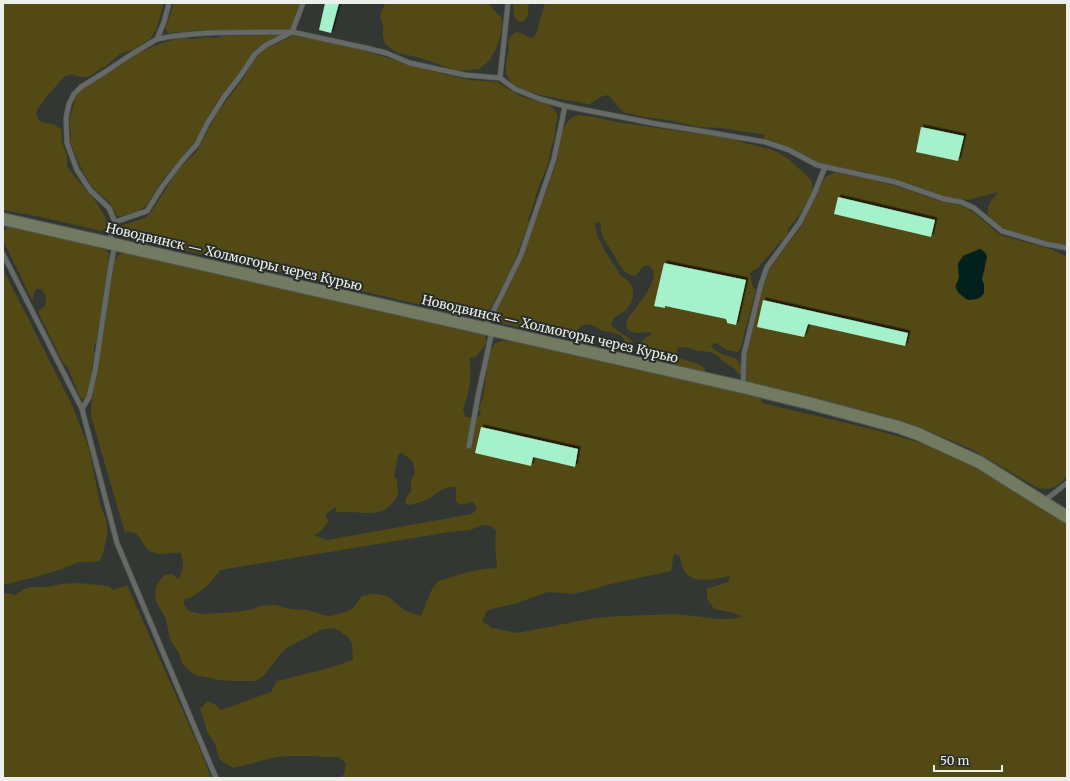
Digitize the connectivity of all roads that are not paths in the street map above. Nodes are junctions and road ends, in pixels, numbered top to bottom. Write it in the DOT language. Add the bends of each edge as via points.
graph roads {
  1 [pos="170,3"];
  2 [pos="303,3"];
  3 [pos="508,3"];
  4 [pos="292,32"];
  5 [pos="157,39"];
  6 [pos="500,78"];
  7 [pos="566,106"];
  8 [pos="825,167"];
  9 [pos="5,220"];
  10 [pos="115,222"];
  11 [pos="112,243"];
  12 [pos="1067,248"];
  13 [pos="3,254"];
  14 [pos="488,330"];
  15 [pos="743,387"];
  16 [pos="82,409"];
  17 [pos="469,446"];
  18 [pos="1067,483"];
  19 [pos="1044,501"];
  20 [pos="1067,517"];
  21 [pos="216,778"];
  1 -- 5 [label="lane"];
  2 -- 4 [label="lane"];
  3 -- 6 [label="lane"];
  4 -- 5 [label="lane" via="201,33"];
  4 -- 6 [label="lane" via="386,53 410,63 465,75"];
  4 -- 10 [label="lane" via="266,45 255,54 208,122 198,144 181,162 147,211"];
  5 -- 10 [label="lane" via="81,87 69,104 66,118 67,143 77,170 90,190 109,208"];
  6 -- 7 [label="lane" via="515,89"];
  7 -- 8 [label="lane" via="765,142"];
  7 -- 14 [label="lane" via="554,159 521,255"];
  8 -- 12 [label="lane" via="895,182 944,199 961,202 974,208 1002,231"];
  8 -- 15 [label="lane" via="800,222 767,268 761,284 744,354"];
  9 -- 11 [label="main road, Новодвинск — Холмогоры через Курью"];
  10 -- 11 [label="lane"];
  11 -- 14 [label="main road, Новодвинск — Холмогоры через Курью"];
  11 -- 16 [label="lane" via="95,371 89,397"];
  13 -- 16 [label="lane"];
  14 -- 15 [label="main road, Новодвинск — Холмогоры через Курью"];
  14 -- 17 [label="lane"];
  15 -- 19 [label="main road, Новодвинск — Холмогоры через Курью" via="918,434 979,462"];
  16 -- 21 [label="lane" via="117,543"];
  18 -- 19 [label="lane"];
  19 -- 20 [label="main road, Новодвинск — Холмогоры через Курью"];
}
